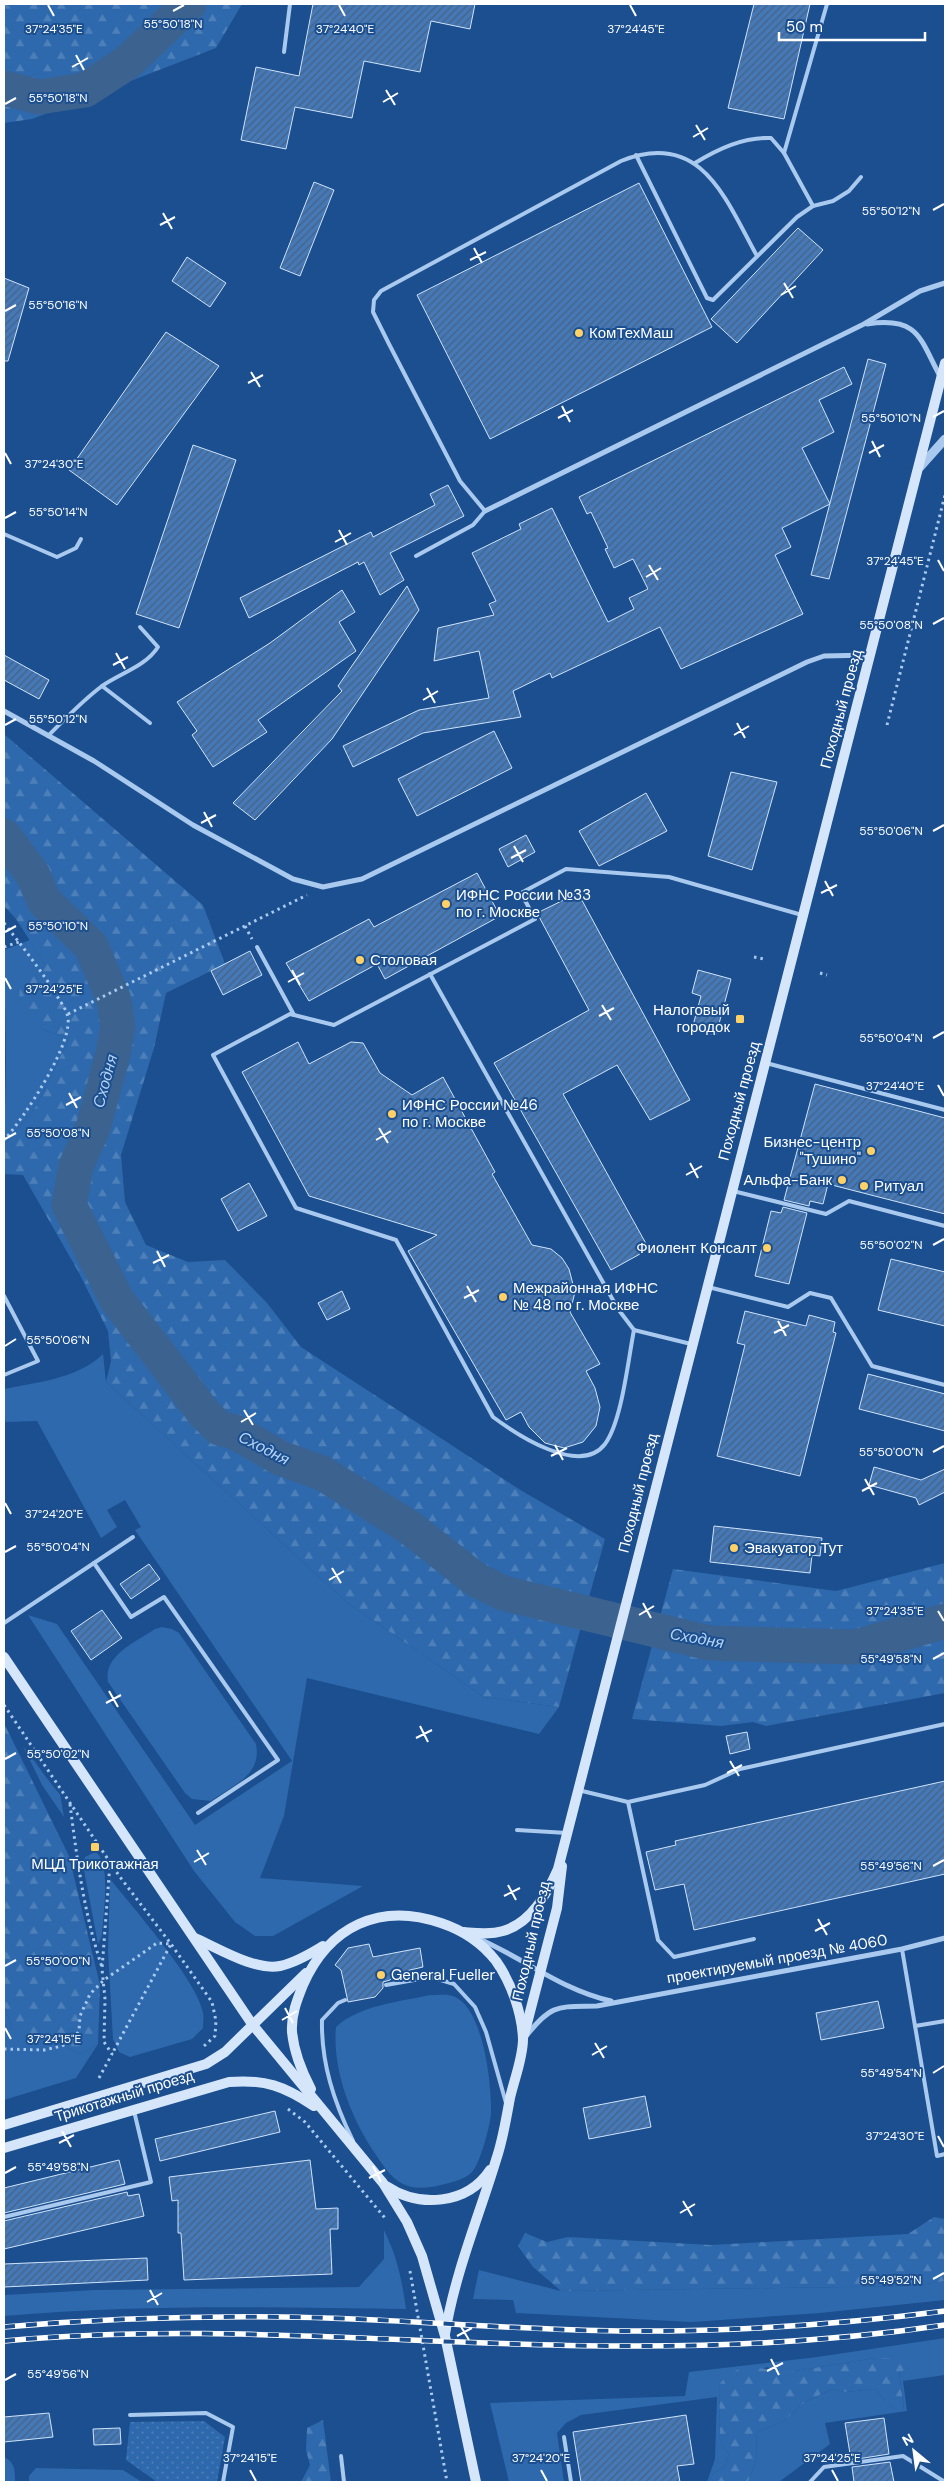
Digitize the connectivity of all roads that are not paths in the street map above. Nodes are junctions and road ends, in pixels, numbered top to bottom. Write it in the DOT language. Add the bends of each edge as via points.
graph roads {
  1 [pos="290,4"];
  2 [pos="827,4"];
  3 [pos="284,52"];
  4 [pos="784,153"];
  5 [pos="636,155"];
  6 [pos="695,163"];
  7 [pos="861,177"];
  8 [pos="813,206"];
  9 [pos="758,256"];
  10 [pos="945,283"];
  11 [pos="864,324"];
  12 [pos="945,363"];
  13 [pos="943,381"];
  14 [pos="945,439"];
  15 [pos="920,467"];
  16 [pos="485,511"];
  17 [pos="4,534"];
  18 [pos="81,539"];
  19 [pos="416,556"];
  20 [pos="140,627"];
  21 [pos="870,655"];
  22 [pos="102,686"];
  23 [pos="4,710"];
  24 [pos="150,723"];
  25 [pos="48,736"];
  26 [pos="803,915"];
  27 [pos="257,947"];
  28 [pos="430,974"];
  29 [pos="294,1015"];
  30 [pos="764,1063"];
  31 [pos="945,1110"];
  32 [pos="731,1190"];
  33 [pos="945,1226"];
  34 [pos="706,1286"];
  35 [pos="4,1296"];
  36 [pos="634,1330"];
  37 [pos="691,1344"];
  38 [pos="4,1375"];
  39 [pos="945,1385"];
  40 [pos="133,1537"];
  41 [pos="94,1563"];
  42 [pos="4,1623"];
  43 [pos="4,1657"];
  44 [pos="945,1724"];
  45 [pos="578,1790"];
  46 [pos="628,1802"];
  47 [pos="198,1813"];
  48 [pos="517,1830"];
  49 [pos="567,1832"];
  50 [pos="564,1847"];
  51 [pos="464,1932"];
  52 [pos="194,1937"];
  53 [pos="945,1938"];
  54 [pos="334,1939"];
  55 [pos="754,1939"];
  56 [pos="902,1949"];
  57 [pos="310,1969"];
  58 [pos="542,1972"];
  59 [pos="386,1985"];
  60 [pos="345,2000"];
  61 [pos="614,2002"];
  62 [pos="945,2021"];
  63 [pos="252,2024"];
  64 [pos="915,2026"];
  65 [pos="523,2041"];
  66 [pos="134,2109"];
  67 [pos="508,2110"];
  68 [pos="323,2112"];
  69 [pos="4,2125"];
  70 [pos="4,2148"];
  71 [pos="945,2154"];
  72 [pos="362,2158"];
  73 [pos="496,2161"];
  74 [pos="383,2183"];
  75 [pos="4,2217"];
  76 [pos="444,2336"];
  77 [pos="130,2415"];
  78 [pos="564,2437"];
  79 [pos="341,2456"];
  80 [pos="223,2482"];
  81 [pos="344,2482"];
  82 [pos="476,2482"];
  83 [pos="571,2482"];
  84 [pos="810,2482"];
  85 [pos="945,2482"];
  1 -- 3 [label="lane"];
  2 -- 4 [label="lane"];
  4 -- 6 [label="lane" via="770,138 753,138 716,150"];
  4 -- 8 [label="lane"];
  5 -- 6 [label="lane" via="664,151"];
  5 -- 9 [label="lane" via="707,298 713,300"];
  5 -- 16 [label="lane" via="381,291 374,300 373,312 460,481"];
  6 -- 9 [label="lane" via="718,189"];
  7 -- 8 [label="lane" via="849,191 833,201"];
  8 -- 9 [label="lane" via="796,217"];
  10 -- 11 [label="street" via="920,291"];
  11 -- 13 [label="street" via="886,321 917,333"];
  11 -- 16 [label="street"];
  12 -- 13 [label="main road, Походный проезд"];
  13 -- 15 [label="main road, Походный проезд"];
  14 -- 15 [label="street"];
  15 -- 21 [label="main road, Походный проезд"];
  16 -- 19 [label="lane" via="473,525"];
  17 -- 18 [label="lane" via="57,557 76,548"];
  20 -- 22 [label="lane" via="158,647 142,663"];
  21 -- 25 [label="street" via="831,655 807,662 362,879 323,887 293,879 193,825 94,761"];
  21 -- 26 [label="main road, Походный проезд"];
  22 -- 24 [label="lane"];
  22 -- 25 [label="lane"];
  23 -- 25 [label="street"];
  26 -- 28 [label="lane" via="669,877 566,869 521,893 535,919"];
  26 -- 30 [label="main road, Походный проезд"];
  27 -- 29 [label="lane"];
  28 -- 29 [label="lane" via="334,1025"];
  28 -- 36 [label="lane" via="618,1309"];
  29 -- 36 [label="lane" via="290,1014 213,1055 296,1208 396,1240 493,1417 510,1430 561,1456 587,1455 604,1446 615,1425"];
  30 -- 31 [label="lane"];
  30 -- 32 [label="main road, Походный проезд"];
  32 -- 33 [label="lane" via="826,1214 849,1201"];
  32 -- 34 [label="main road, Походный проезд"];
  34 -- 37 [label="main road, Походный проезд"];
  34 -- 39 [label="lane" via="788,1306 810,1293 831,1298 872,1366"];
  35 -- 38 [label="lane" via="38,1361"];
  36 -- 37 [label="lane"];
  37 -- 45 [label="main road, Походный проезд"];
  40 -- 41 [label="lane"];
  41 -- 42 [label="lane"];
  41 -- 47 [label="lane" via="131,1617 164,1596 278,1760"];
  43 -- 52 [label="main road"];
  44 -- 46 [label="lane" via="740,1769 705,1785"];
  45 -- 46 [label="lane"];
  45 -- 49 [label="main road, Походный проезд"];
  46 -- 55 [label="lane" via="658,1940 674,1957"];
  48 -- 49 [label="lane"];
  49 -- 50 [label="main road, Походный проезд"];
  50 -- 51 [label="main road, Походный проезд" via="546,1896 533,1911 504,1931"];
  50 -- 58 [label="main road, Походный проезд" via="559,1899"];
  51 -- 54 [label="main road" via="420,1916 394,1914 374,1919"];
  51 -- 58 [label="street, проектируемый проезд № 4060" via="504,1949"];
  51 -- 65 [label="main road" via="496,1961 506,1979 517,2005"];
  52 -- 54 [label="main road" via="239,1958 261,1965 280,1966 308,1955"];
  52 -- 63 [label="main road"];
  53 -- 56 [label="street, проектируемый проезд № 4060"];
  54 -- 57 [label="main road"];
  56 -- 61 [label="street, проектируемый проезд № 4060"];
  56 -- 64 [label="lane"];
  57 -- 63 [label="main road, Трикотажный проезд"];
  57 -- 68 [label="main road" via="296,2000 292,2031 303,2075"];
  58 -- 61 [label="street, проектируемый проезд № 4060" via="581,1993"];
  58 -- 65 [label="main road, Походный проезд"];
  59 -- 67 [label="lane" via="430,1977 454,1984 475,2007 486,2032"];
  60 -- 72 [label="lane" via="322,2020 322,2044 330,2086"];
  61 -- 65 [label="street, проектируемый проезд № 4060" via="597,2006 562,2006 551,2010"];
  62 -- 64 [label="lane"];
  63 -- 68 [label="main road"];
  63 -- 69 [label="main road, Трикотажный проезд" via="225,2052 206,2064"];
  64 -- 71 [label="lane" via="937,2156"];
  65 -- 67 [label="main road, Походный проезд"];
  66 -- 68 [label="main road, Трикотажный проезд" via="203,2088 254,2080 285,2089"];
  66 -- 70 [label="main road, Трикотажный проезд"];
  66 -- 75 [label="lane" via="151,2182"];
  67 -- 73 [label="main road, Походный проезд"];
  68 -- 72 [label="main road"];
  72 -- 74 [label="main road"];
  73 -- 74 [label="main road" via="474,2187 435,2201 406,2197"];
  73 -- 76 [label="main road, Походный проезд" via="468,2241"];
  74 -- 76 [label="main road" via="407,2222 422,2256"];
  76 -- 82 [label="main road"];
  77 -- 80 [label="lane" via="206,2413 233,2427"];
  78 -- 83 [label="lane"];
  79 -- 81 [label="lane"];
  84 -- 85 [label="lane" via="824,2467 903,2456"];
}
